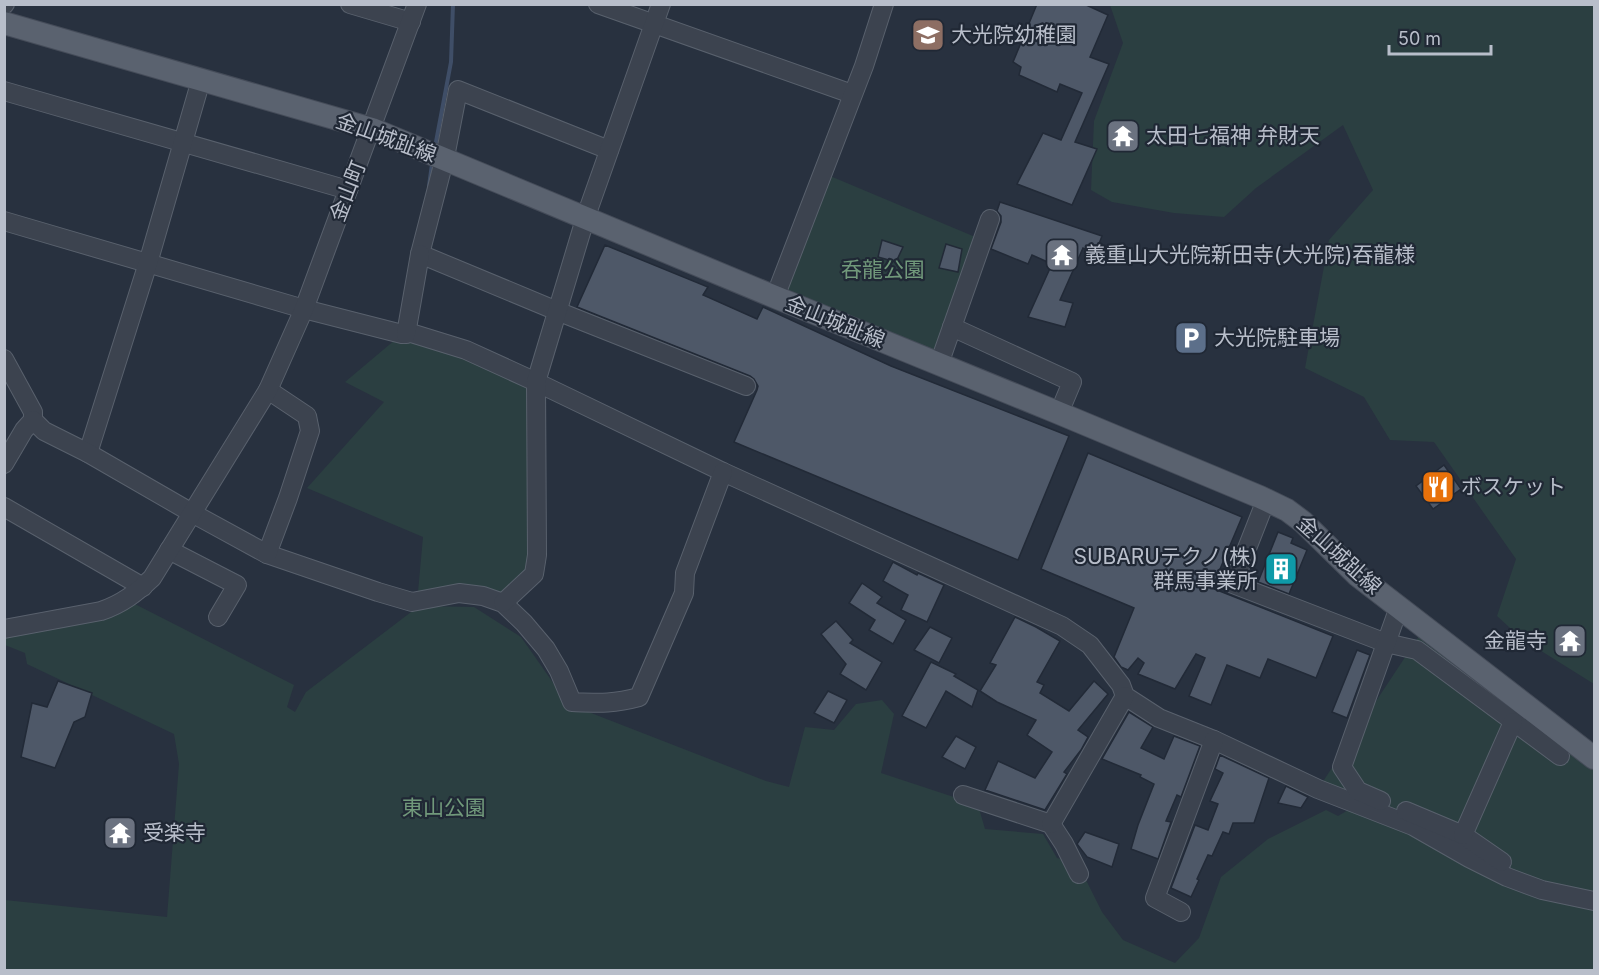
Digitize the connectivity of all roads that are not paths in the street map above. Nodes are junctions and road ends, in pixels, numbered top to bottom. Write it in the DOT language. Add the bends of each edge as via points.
graph roads {
  1 [pos="350,4"];
  2 [pos="417,4"];
  3 [pos="598,4"];
  4 [pos="661,4"];
  5 [pos="884,4"];
  6 [pos="411,22"];
  7 [pos="4,23"];
  8 [pos="654,23"];
  9 [pos="201,80"];
  10 [pos="4,91"];
  11 [pos="852,94"];
  12 [pos="372,129"];
  13 [pos="183,142"];
  14 [pos="609,150"];
  15 [pos="444,159"];
  16 [pos="348,190"];
  17 [pos="586,218"];
  18 [pos="990,219"];
  19 [pos="4,221"];
  20 [pos="420,254"];
  21 [pos="148,263"];
  22 [pos="775,297"];
  23 [pos="304,309"];
  24 [pos="557,311"];
  25 [pos="952,327"];
  26 [pos="406,334"];
  27 [pos="4,359"];
  28 [pos="939,364"];
  29 [pos="536,382"];
  30 [pos="746,386"];
  31 [pos="268,390"];
  32 [pos="1059,413"];
  33 [pos="33,420"];
  34 [pos="88,453"];
  35 [pos="4,464"];
  36 [pos="723,472"];
  37 [pos="1266,500"];
  38 [pos="4,507"];
  39 [pos="192,513"];
  40 [pos="169,550"];
  41 [pos="267,554"];
  42 [pos="143,587"];
  43 [pos="503,603"];
  44 [pos="1398,607"];
  45 [pos="218,617"];
  46 [pos="4,629"];
  47 [pos="1386,643"];
  48 [pos="1125,696"];
  49 [pos="1513,722"];
  50 [pos="1214,740"];
  51 [pos="1560,756"];
  52 [pos="1594,758"];
  53 [pos="963,795"];
  54 [pos="1051,824"];
  55 [pos="1463,835"];
  56 [pos="1502,862"];
  57 [pos="1079,874"];
  58 [pos="1594,901"];
  59 [pos="1181,912"];
  1 -- 6 [label="street"];
  2 -- 6 [label="street, 金山町"];
  3 -- 8 [label="street"];
  4 -- 8 [label="street"];
  5 -- 11 [label="street"];
  6 -- 12 [label="street, 金山町"];
  7 -- 9 [label="main road, 金山城趾線"];
  8 -- 11 [label="street"];
  8 -- 14 [label="street"];
  9 -- 12 [label="main road, 金山城趾線"];
  9 -- 13 [label="street"];
  10 -- 13 [label="street"];
  11 -- 22 [label="street"];
  12 -- 15 [label="main road, 金山城趾線"];
  12 -- 16 [label="street, 金山町"];
  13 -- 16 [label="street"];
  13 -- 21 [label="street"];
  14 -- 15 [label="street" via="458,90"];
  14 -- 17 [label="street"];
  15 -- 17 [label="main road, 金山城趾線"];
  15 -- 20 [label="street"];
  16 -- 23 [label="street, 金山町"];
  17 -- 22 [label="main road, 金山城趾線"];
  17 -- 24 [label="street"];
  18 -- 25 [label="street"];
  19 -- 21 [label="street"];
  20 -- 24 [label="street"];
  20 -- 26 [label="street"];
  21 -- 23 [label="street"];
  21 -- 34 [label="street"];
  22 -- 28 [label="main road, 金山城趾線"];
  23 -- 26 [label="street"];
  23 -- 31 [label="street, 金山町"];
  24 -- 29 [label="street"];
  24 -- 30 [label="street"];
  25 -- 28 [label="street"];
  25 -- 32 [label="street" via="1072,382"];
  26 -- 29 [label="street" via="466,350"];
  27 -- 33 [label="street" via="33,412"];
  28 -- 32 [label="main road, 金山城趾線"];
  29 -- 36 [label="street"];
  29 -- 43 [label="street" via="537,555 534,574"];
  31 -- 39 [label="street, 金山町"];
  31 -- 41 [label="street" via="307,416 310,431"];
  32 -- 37 [label="main road, 金山城趾線"];
  33 -- 34 [label="street" via="44,431"];
  33 -- 35 [label="street"];
  34 -- 39 [label="street"];
  36 -- 43 [label="street" via="685,573 684,593 639,697 605,704 572,702 546,649"];
  36 -- 48 [label="street" via="1062,626 1090,645"];
  37 -- 44 [label="main road, 金山城趾線" via="1303,522 1357,575"];
  37 -- 47 [label="street" via="1233,584"];
  38 -- 42 [label="street"];
  39 -- 40 [label="street, 金山町"];
  39 -- 41 [label="street"];
  40 -- 42 [label="street, 金山町"];
  40 -- 45 [label="street" via="237,585"];
  41 -- 43 [label="street" via="412,602 459,593"];
  42 -- 46 [label="street, 金山町" via="127,600 101,611"];
  44 -- 47 [label="street"];
  44 -- 52 [label="main road, 金山城趾線"];
  47 -- 49 [label="street" via="1417,650"];
  47 -- 55 [label="street" via="1342,767 1358,791"];
  48 -- 50 [label="street" via="1159,717"];
  48 -- 54 [label="street"];
  49 -- 51 [label="street"];
  49 -- 55 [label="street"];
  50 -- 58 [label="street" via="1318,789 1413,826 1507,877 1542,890"];
  50 -- 59 [label="street" via="1155,898"];
  53 -- 54 [label="street"];
  54 -- 57 [label="street"];
  55 -- 56 [label="street"];
}
